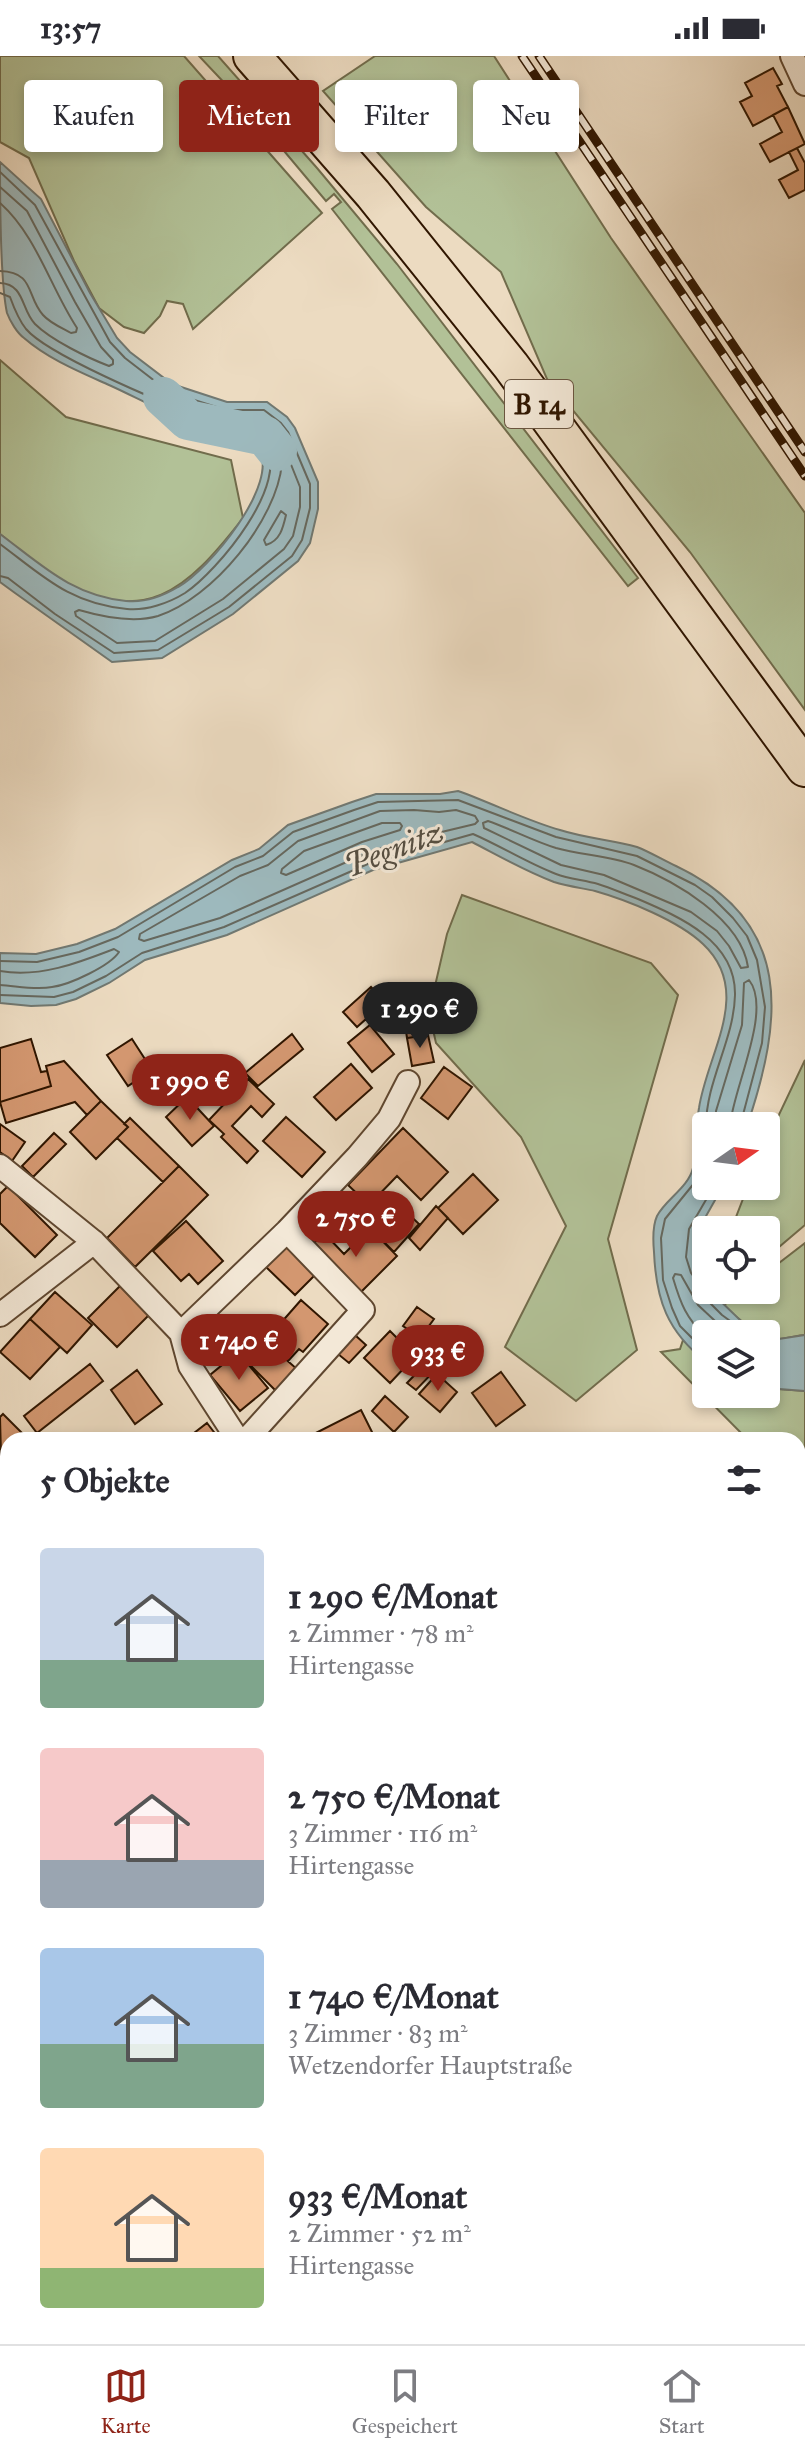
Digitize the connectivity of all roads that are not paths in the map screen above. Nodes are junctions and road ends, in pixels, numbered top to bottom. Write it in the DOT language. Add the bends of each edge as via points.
graph roads {
  1 [pos="252,56"];
  2 [pos="792,56"];
  3 [pos="805,84"];
  4 [pos="805,768"];
  5 [pos="408,1082"];
  6 [pos="0,1166"];
  7 [pos="287,1231"];
  8 [pos="94,1242"];
  9 [pos="0,1315"];
  10 [pos="181,1333"];
  11 [pos="233,1432"];
  12 [pos="253,1432"];
  1 -- 4 [label="main road, B 14" via="373,194 511,366"];
  2 -- 3 [label="street"];
  5 -- 7 [label="street" via="389,1119"];
  6 -- 8 [label="street"];
  7 -- 10 [label="street"];
  7 -- 12 [label="street" via="363,1310"];
  8 -- 9 [label="street"];
  8 -- 10 [label="street"];
  10 -- 11 [label="street" via="190,1366"];
}
